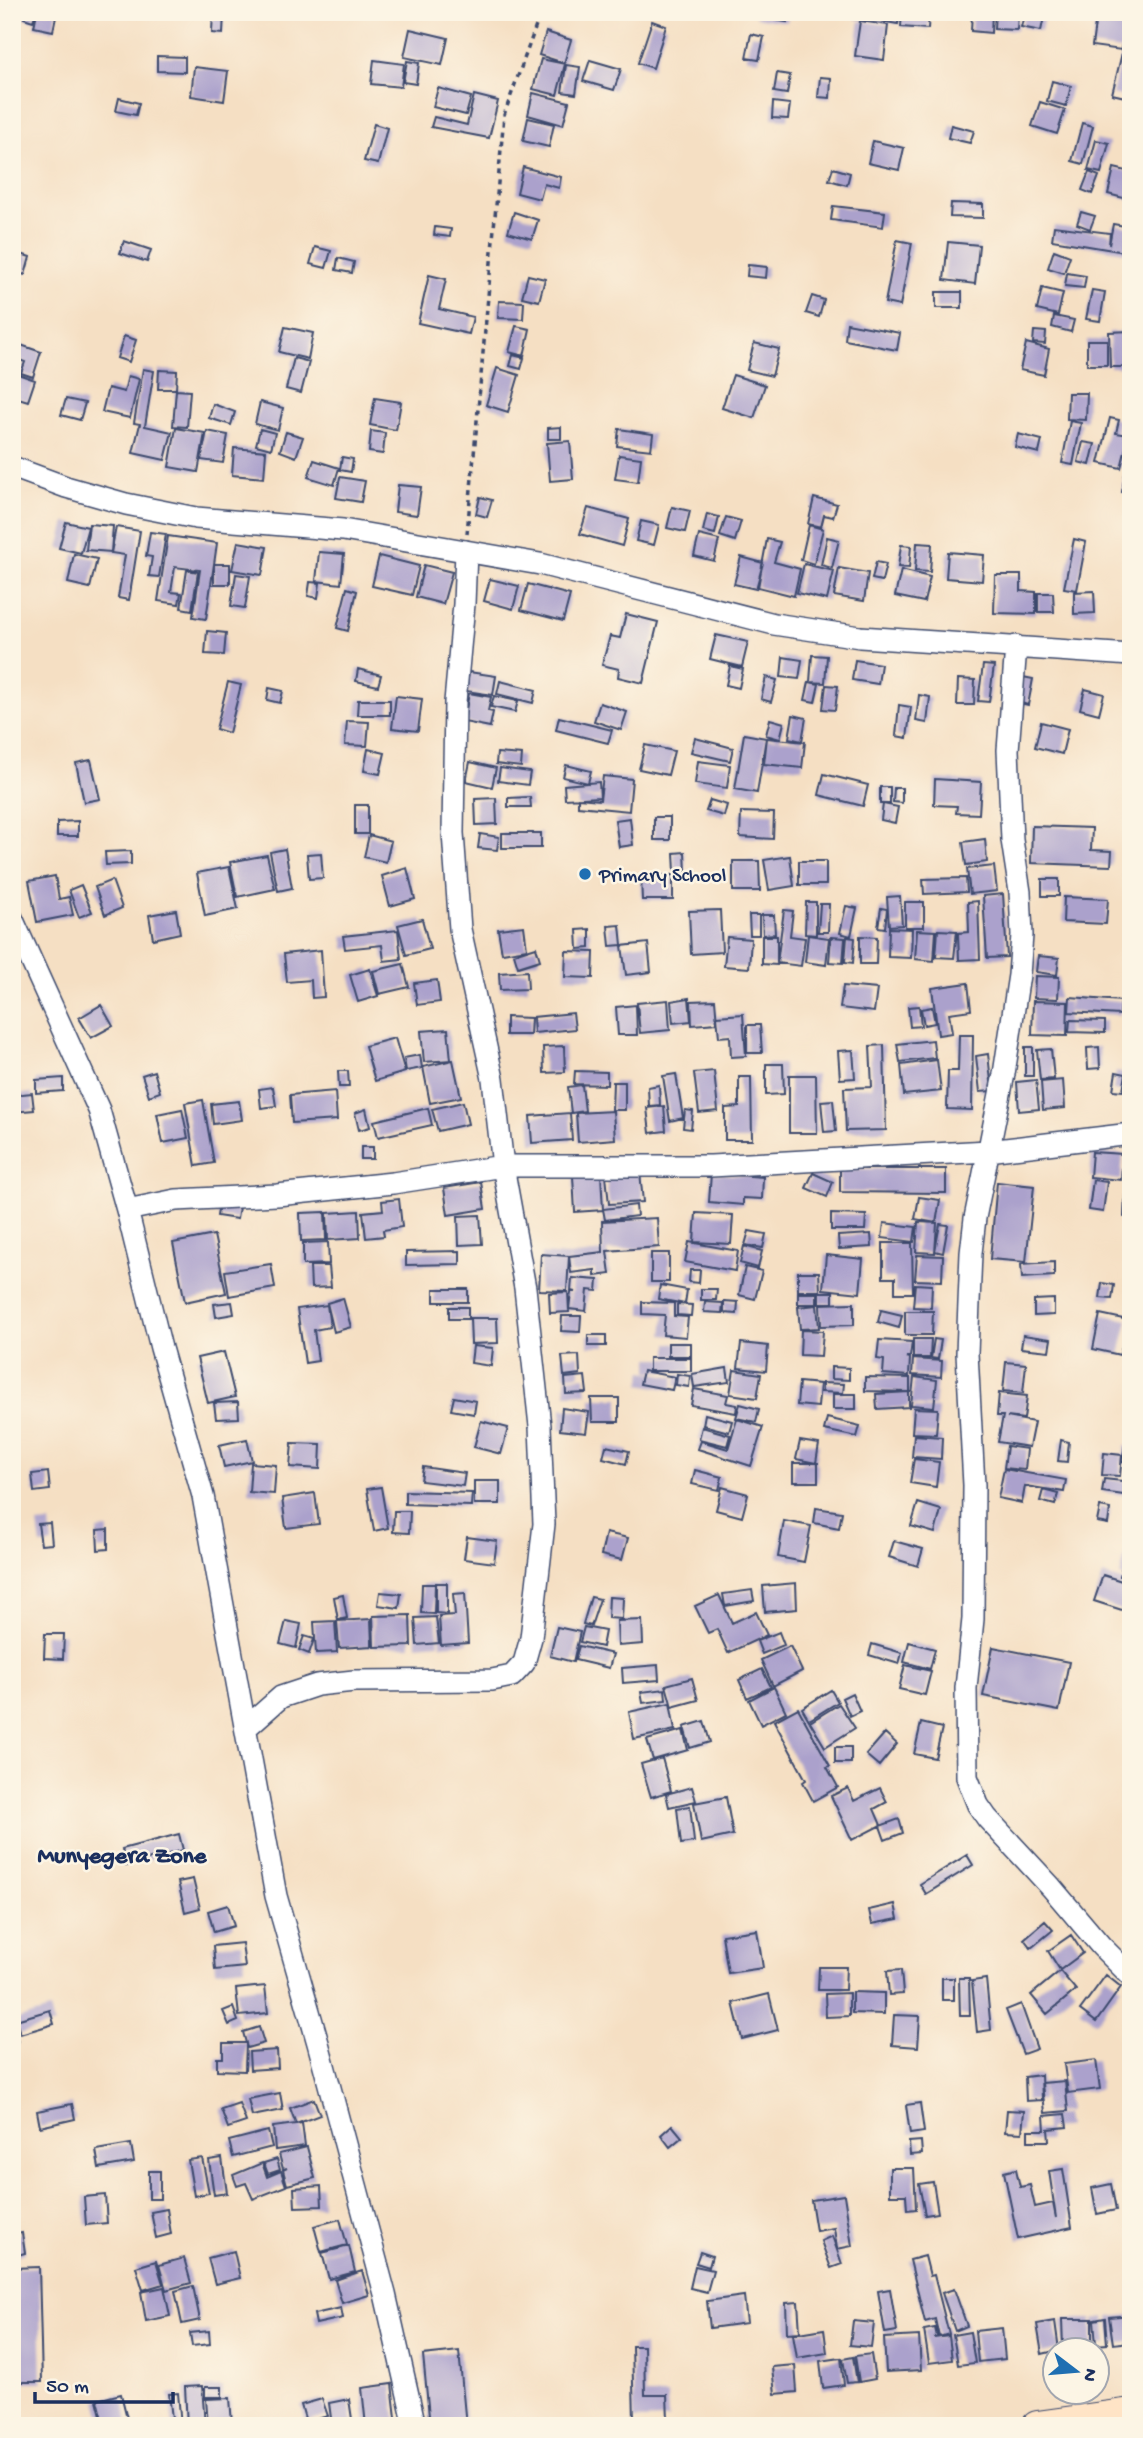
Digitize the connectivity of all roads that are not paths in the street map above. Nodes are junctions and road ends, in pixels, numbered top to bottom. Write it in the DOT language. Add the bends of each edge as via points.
graph roads {
  1 [pos="12,467"];
  2 [pos="466,551"];
  3 [pos="1016,646"];
  4 [pos="1131,655"];
  5 [pos="12,918"];
  6 [pos="1131,1135"];
  7 [pos="988,1151"];
  8 [pos="503,1166"];
  9 [pos="127,1210"];
  10 [pos="247,1727"];
  11 [pos="1131,1976"];
  12 [pos="1131,2413"];
  13 [pos="415,2426"];
  14 [pos="1037,2426"];
  1 -- 2 [label="street" via="126,503 196,518 343,530"];
  2 -- 3 [label="street" via="540,564 774,624 860,637"];
  2 -- 8 [label="street" via="455,702 453,833 460,929 493,1079"];
  3 -- 4 [label="street"];
  3 -- 7 [label="street" via="1008,750 1022,934 1004,1074"];
  5 -- 9 [label="street" via="99,1110"];
  6 -- 7 [label="street"];
  7 -- 8 [label="street" via="710,1166"];
  7 -- 11 [label="street" via="975,1217 967,1353 974,1499 967,1777 987,1818"];
  8 -- 9 [label="street" via="393,1183 176,1200"];
  8 -- 10 [label="street" via="525,1288 540,1426 544,1524 531,1639 524,1663 512,1676 492,1680 317,1685 281,1697"];
  9 -- 10 [label="street" via="202,1496"];
  10 -- 13 [label="street" via="276,1896 385,2294"];
  12 -- 14 [label="main road"];
}
